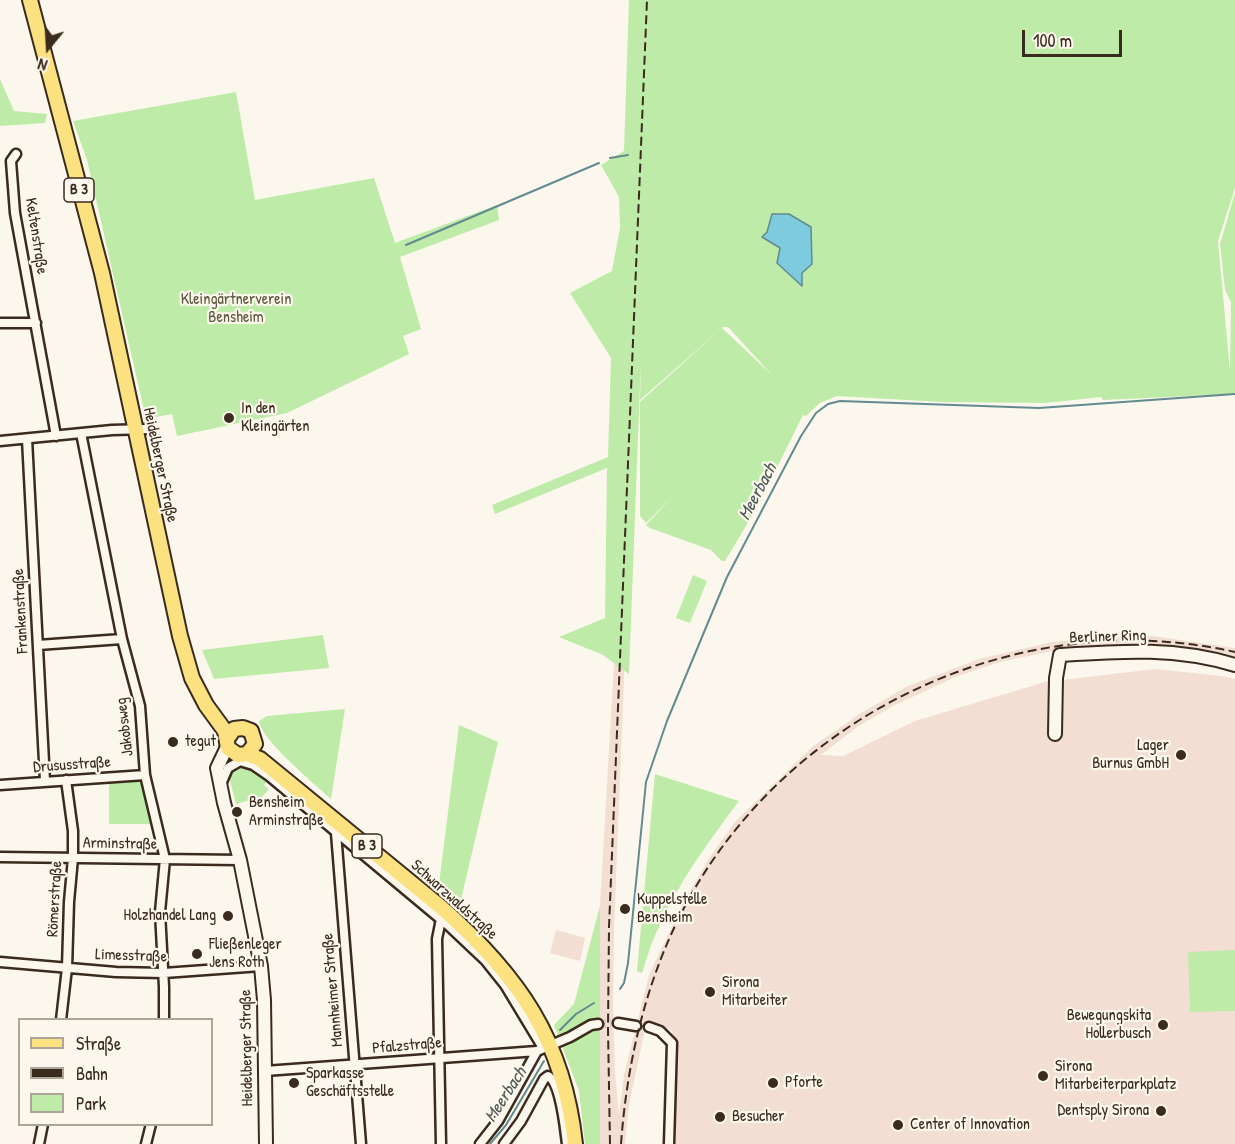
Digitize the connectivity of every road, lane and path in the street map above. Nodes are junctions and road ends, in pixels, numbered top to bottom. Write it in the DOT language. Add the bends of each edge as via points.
graph roads {
  1 [pos="30,0"];
  2 [pos="16,154"];
  3 [pos="0,323"];
  4 [pos="36,323"];
  5 [pos="141,430"];
  6 [pos="81,434"];
  7 [pos="56,436"];
  8 [pos="27,439"];
  9 [pos="0,441"];
  10 [pos="122,639"];
  11 [pos="38,645"];
  12 [pos="1235,665"];
  13 [pos="1055,734"];
  14 [pos="230,738"];
  15 [pos="250,754"];
  16 [pos="145,776"];
  17 [pos="66,780"];
  18 [pos="45,782"];
  19 [pos="219,782"];
  20 [pos="0,785"];
  21 [pos="336,833"];
  22 [pos="0,857"];
  23 [pos="73,858"];
  24 [pos="165,859"];
  25 [pos="240,860"];
  26 [pos="441,919"];
  27 [pos="0,963"];
  28 [pos="261,966"];
  29 [pos="67,968"];
  30 [pos="164,973"];
  31 [pos="61,1018"];
  32 [pos="164,1018"];
  33 [pos="618,1023"];
  34 [pos="598,1024"];
  35 [pos="636,1026"];
  36 [pos="649,1027"];
  37 [pos="544,1048"];
  38 [pos="438,1059"];
  39 [pos="354,1065"];
  40 [pos="265,1071"];
  41 [pos="43,1126"];
  42 [pos="151,1126"];
  43 [pos="39,1144"];
  44 [pos="146,1144"];
  45 [pos="266,1144"];
  46 [pos="361,1144"];
  47 [pos="441,1144"];
  48 [pos="480,1144"];
  49 [pos="504,1144"];
  50 [pos="567,1144"];
  51 [pos="574,1144"];
  52 [pos="669,1144"];
  1 -- 5 [label="main road, Heidelberger Straße / B 3"];
  2 -- 4 [label="street, Keltenstraße" via="11,161 15,213"];
  3 -- 4 [label="street"];
  4 -- 7 [label="street, Keltenstraße"];
  5 -- 6 [label="street"];
  5 -- 14 [label="main road, Heidelberger Straße / B 3" via="188,663 198,689"];
  6 -- 7 [label="street"];
  6 -- 10 [label="street, Jakobsweg"];
  7 -- 8 [label="street"];
  8 -- 9 [label="street"];
  8 -- 11 [label="street, Frankenstraße"];
  10 -- 11 [label="street"];
  10 -- 16 [label="street, Jakobsweg" via="140,706"];
  11 -- 18 [label="street, Frankenstraße"];
  12 -- 13 [label="street, Berliner Ring" via="1195,655 1135,650 1060,655"];
  14 -- 15 [label="main road, Heidelberger Straße / B 3" via="231,751"];
  14 -- 15 [label="main road, Heidelberger Straße / B 3" via="243,728 251,731 255,739"];
  14 -- 19 [label="street" via="218,764"];
  15 -- 19 [label="street" via="226,760"];
  15 -- 37 [label="main road, Schwarzwaldstraße / B 3" via="471,933 521,992"];
  16 -- 17 [label="street, Drususstraße"];
  16 -- 24 [label="street, Jakobsweg"];
  17 -- 18 [label="street, Drususstraße"];
  17 -- 23 [label="street, Römerstraße"];
  18 -- 20 [label="street, Drususstraße"];
  19 -- 21 [label="street, Schwarzwaldstraße" via="228,768 246,762 269,776"];
  19 -- 25 [label="street, Heidelberger Straße"];
  21 -- 26 [label="street, Schwarzwaldstraße"];
  21 -- 39 [label="street, Mannheimer Straße"];
  22 -- 23 [label="street, Arminstraße"];
  23 -- 24 [label="street, Arminstraße"];
  23 -- 29 [label="street, Römerstraße"];
  24 -- 25 [label="street, Arminstraße"];
  24 -- 30 [label="street, Jakobsweg" via="160,912"];
  25 -- 28 [label="street, Heidelberger Straße"];
  26 -- 37 [label="street, Schwarzwaldstraße" via="485,960 505,985"];
  26 -- 38 [label="street" via="437,939"];
  27 -- 29 [label="street, Limesstraße"];
  28 -- 30 [label="street, Limesstraße"];
  28 -- 40 [label="street, Heidelberger Straße"];
  29 -- 30 [label="street, Limesstraße"];
  29 -- 31 [label="street, Römerstraße"];
  30 -- 32 [label="street, Jakobsweg"];
  33 -- 35 [label="street"];
  34 -- 37 [label="street"];
  36 -- 52 [label="street" via="672,1043"];
  37 -- 38 [label="street, Pfalzstraße"];
  37 -- 48 [label="street"];
  37 -- 51 [label="main road, Schwarzwaldstraße / B 3" via="565,1090"];
  38 -- 39 [label="street, Pfalzstraße"];
  38 -- 47 [label="street"];
  39 -- 40 [label="street, Pfalzstraße"];
  39 -- 46 [label="street, Mannheimer Straße"];
  40 -- 45 [label="street, Heidelberger Straße"];
  41 -- 43 [label="street"];
  42 -- 44 [label="street"];
  49 -- 50 [label="street" via="548,1076 554,1080"];
}
